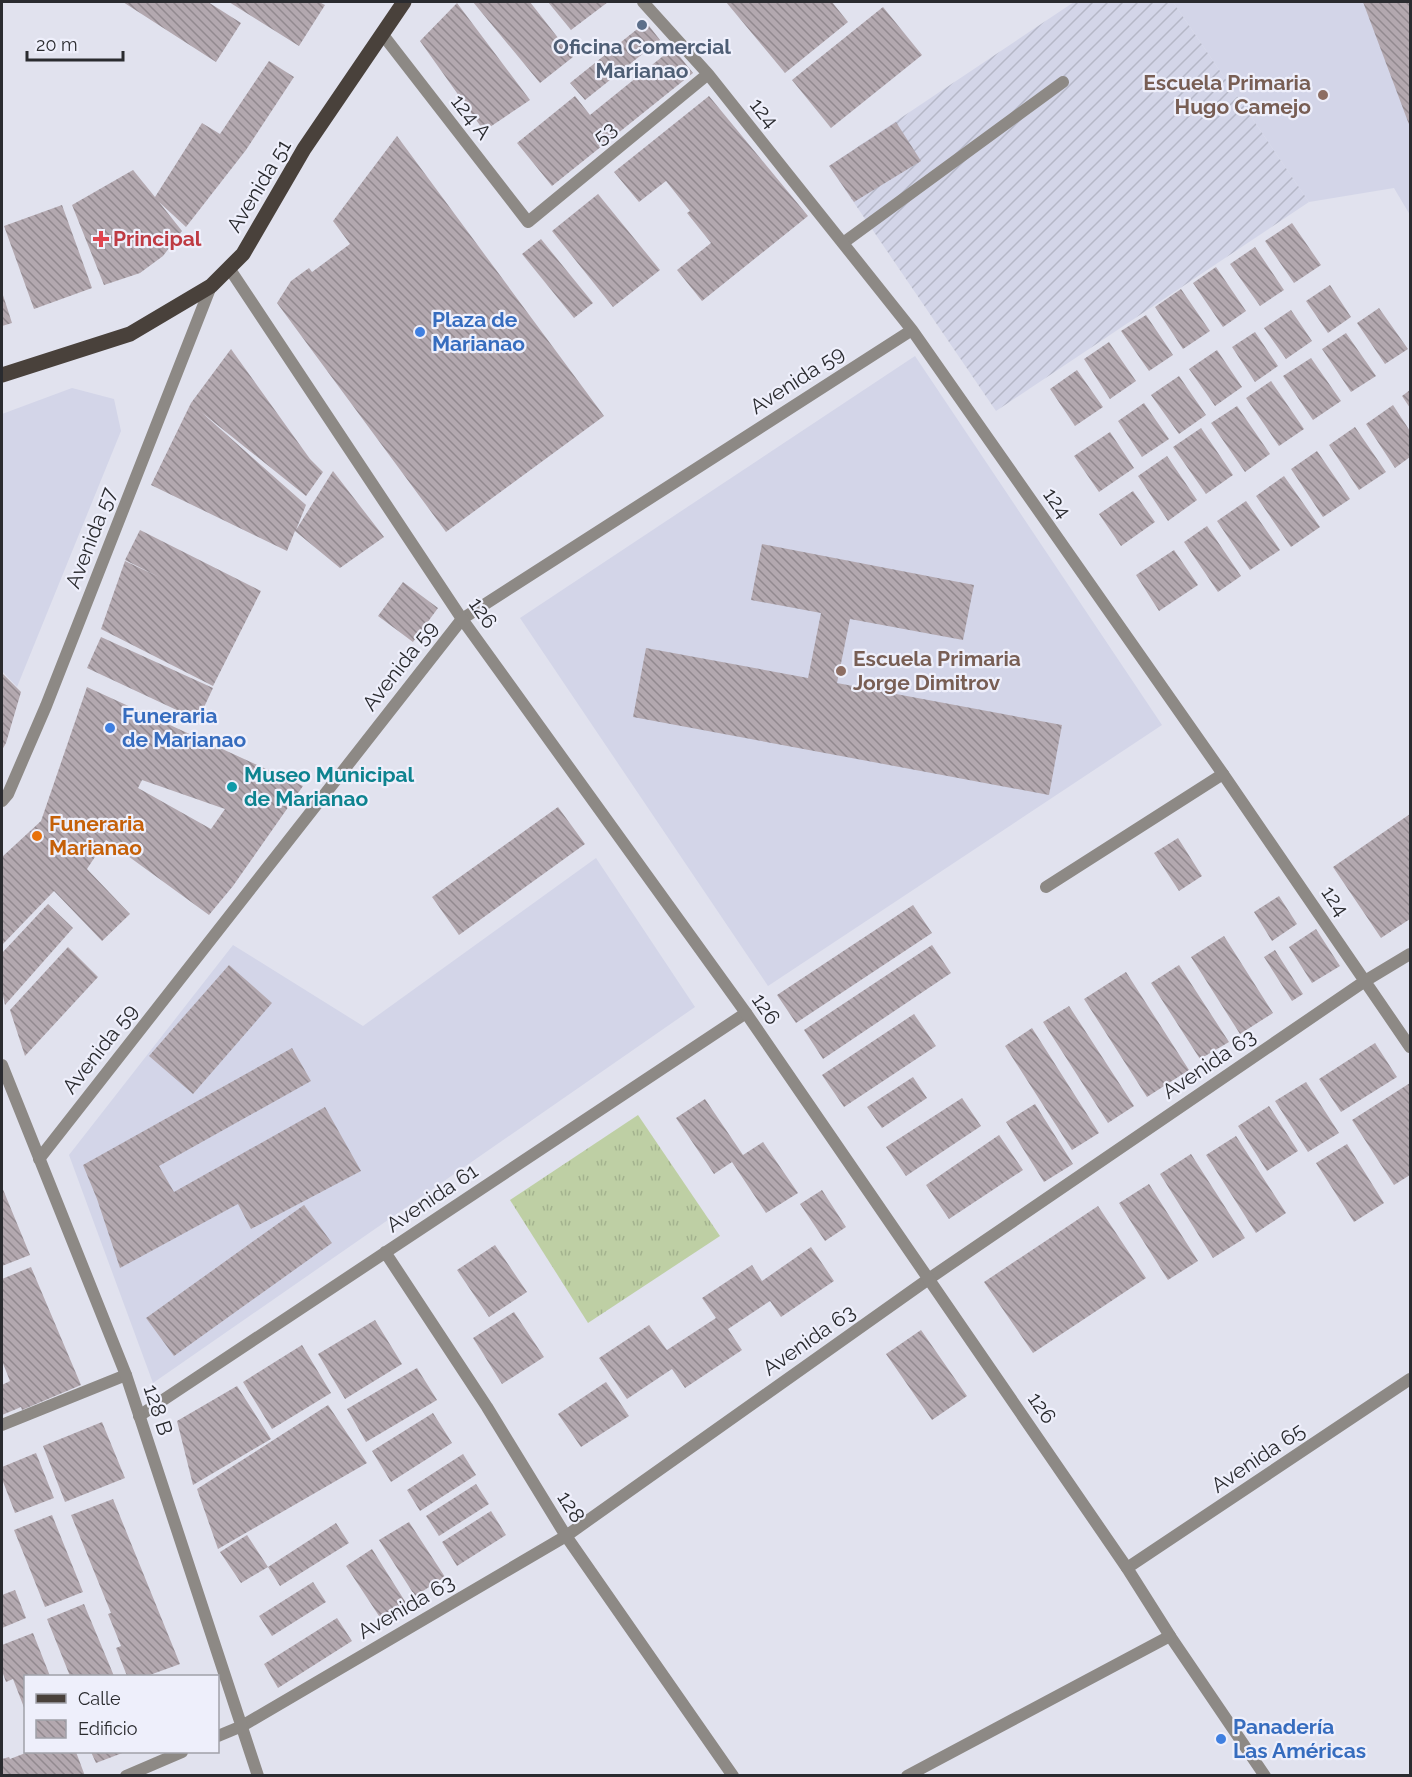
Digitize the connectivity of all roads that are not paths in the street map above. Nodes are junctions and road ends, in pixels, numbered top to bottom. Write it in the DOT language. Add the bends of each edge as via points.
graph roads {
  1 [pos="404,2"];
  2 [pos="643,2"];
  3 [pos="383,35"];
  4 [pos="708,74"];
  5 [pos="1063,82"];
  6 [pos="528,222"];
  7 [pos="843,243"];
  8 [pos="229,268"];
  9 [pos="211,286"];
  10 [pos="912,330"];
  11 [pos="2,375"];
  12 [pos="462,619"];
  13 [pos="1223,774"];
  14 [pos="2,801"];
  15 [pos="1046,888"];
  16 [pos="1410,954"];
  17 [pos="1365,981"];
  18 [pos="746,1012"];
  19 [pos="1410,1047"];
  20 [pos="2,1065"];
  21 [pos="39,1159"];
  22 [pos="385,1252"];
  23 [pos="930,1278"];
  24 [pos="126,1375"];
  25 [pos="1410,1380"];
  26 [pos="139,1416"];
  27 [pos="2,1425"];
  28 [pos="566,1536"];
  29 [pos="1127,1568"];
  30 [pos="1170,1636"];
  31 [pos="242,1726"];
  32 [pos="219,1736"];
  33 [pos="180,1753"];
  34 [pos="126,1776"];
  35 [pos="258,1776"];
  36 [pos="733,1776"];
  37 [pos="907,1776"];
  38 [pos="1265,1776"];
  1 -- 3 [label="main road, Avenida 51"];
  2 -- 4 [label="street, 124"];
  3 -- 6 [label="street, 124 A"];
  3 -- 8 [label="main road, Avenida 51" via="304,149 243,254"];
  4 -- 6 [label="street, 53"];
  4 -- 7 [label="street, 124"];
  5 -- 7 [label="street"];
  7 -- 10 [label="street, 124"];
  8 -- 9 [label="main road, Avenida 51"];
  8 -- 12 [label="street, 126"];
  9 -- 11 [label="main road, Avenida 51" via="130,334"];
  9 -- 14 [label="street, Avenida 57" via="46,706"];
  10 -- 12 [label="street, Avenida 59"];
  10 -- 13 [label="street, 124"];
  12 -- 18 [label="street, 126"];
  12 -- 21 [label="street, Avenida 59"];
  13 -- 15 [label="street"];
  13 -- 17 [label="street, 124"];
  16 -- 17 [label="street, Avenida 63"];
  17 -- 19 [label="street, 124"];
  17 -- 23 [label="street, Avenida 63"];
  18 -- 22 [label="street, Avenida 61"];
  18 -- 23 [label="street, 126"];
  20 -- 21 [label="street, 128 B"];
  21 -- 24 [label="street, 128 B"];
  22 -- 26 [label="street, Avenida 61"];
  22 -- 28 [label="street, 128"];
  23 -- 28 [label="street, Avenida 63"];
  23 -- 29 [label="street, 126"];
  24 -- 26 [label="street, 128 B"];
  24 -- 27 [label="street"];
  25 -- 29 [label="street, Avenida 65"];
  26 -- 31 [label="street, 128 B"];
  28 -- 31 [label="street, Avenida 63"];
  28 -- 36 [label="street, 128"];
  29 -- 30 [label="street, 126"];
  30 -- 37 [label="street"];
  30 -- 38 [label="street, 126"];
  31 -- 32 [label="street, Avenida 63"];
  31 -- 35 [label="street, 128 B"];
  33 -- 34 [label="street"];
}
